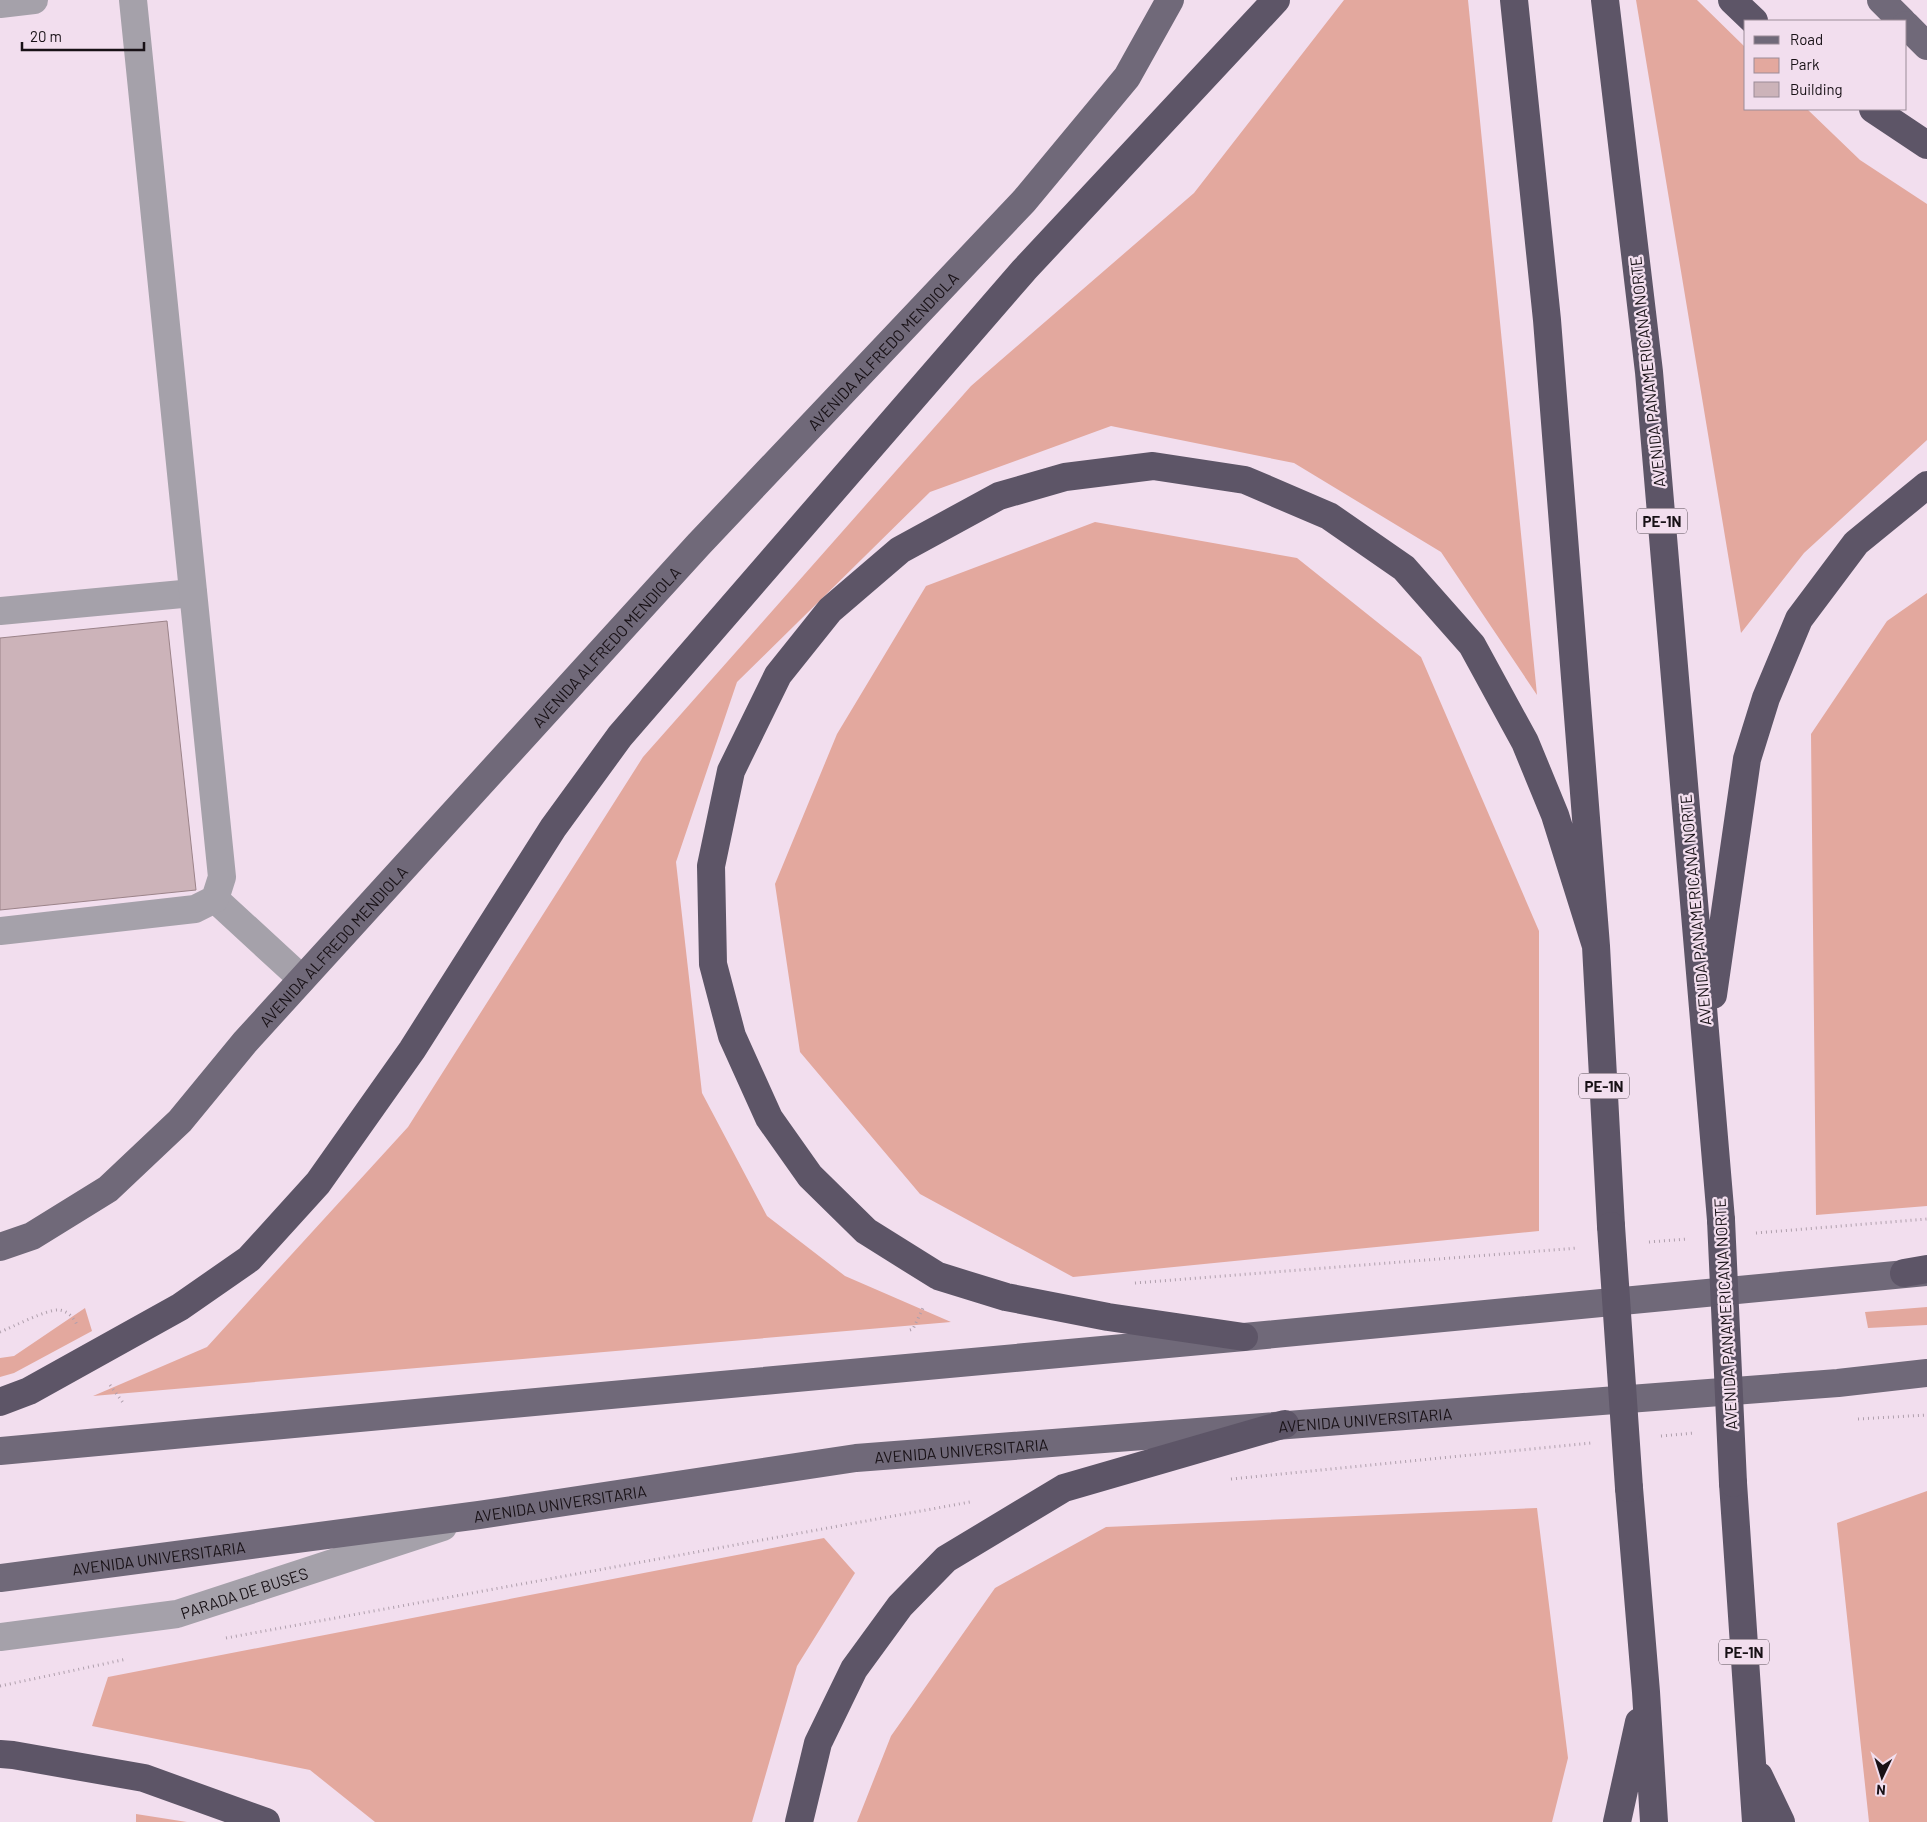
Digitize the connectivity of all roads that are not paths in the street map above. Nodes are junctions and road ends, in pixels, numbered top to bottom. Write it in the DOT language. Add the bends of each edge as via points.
graph roads {
  1 [pos="34,0"];
  2 [pos="133,0"];
  3 [pos="1170,0"];
  4 [pos="1276,0"];
  5 [pos="1514,0"];
  6 [pos="1605,0"];
  7 [pos="1732,0"];
  8 [pos="1881,0"];
  9 [pos="0,4"];
  10 [pos="1753,20"];
  11 [pos="1901,20"];
  12 [pos="1907,26"];
  13 [pos="1927,46"];
  14 [pos="1874,110"];
  15 [pos="1927,145"];
  16 [pos="1927,485"];
  17 [pos="193,593"];
  18 [pos="0,611"];
  19 [pos="215,899"];
  20 [pos="0,931"];
  21 [pos="1596,946"];
  22 [pos="302,979"];
  23 [pos="1707,1043"];
  24 [pos="0,1247"];
  25 [pos="1919,1272"];
  26 [pos="1244,1338"];
  27 [pos="1927,1373"];
  28 [pos="0,1402"];
  29 [pos="1285,1424"];
  30 [pos="0,1451"];
  31 [pos="479,1515"];
  32 [pos="0,1578"];
  33 [pos="0,1637"];
  34 [pos="1646,1692"];
  35 [pos="0,1754"];
  36 [pos="1752,1760"];
  37 [pos="266,1822"];
  38 [pos="799,1822"];
  39 [pos="1617,1822"];
  40 [pos="1654,1822"];
  41 [pos="1756,1822"];
  42 [pos="1781,1822"];
  1 -- 9 [label="lane"];
  2 -- 17 [label="lane"];
  3 -- 22 [label="main road, AVENIDA ALFREDO MENDIOLA" via="1127,76 1024,201 699,544"];
  4 -- 28 [label="highway" via="1024,270 620,736 553,828 407,1058 318,1183 249,1259 180,1307 29,1391"];
  5 -- 21 [label="highway, PE-1N" via="1547,320"];
  6 -- 23 [label="highway, AVENIDA PANAMERICANA NORTE / PE-1N" via="1649,372"];
  7 -- 10 [label="highway"];
  8 -- 11 [label="main road"];
  12 -- 13 [label="main road"];
  14 -- 15 [label="highway"];
  16 -- 23 [label="highway" via="1856,543 1833,573 1799,619 1766,698 1747,758"];
  17 -- 18 [label="lane"];
  17 -- 19 [label="lane" via="222,877"];
  19 -- 20 [label="lane" via="195,909"];
  19 -- 22 [label="lane"];
  21 -- 26 [label="highway" via="1544,788 1525,742 1472,645 1404,568 1329,516 1245,480 1153,466 1065,477 1000,496 900,550 830,610 778,675 732,771 711,866 713,964 732,1036 769,1118 810,1176 866,1231 938,1276 1006,1297"];
  21 -- 34 [label="highway, PE-1N, bridge" via="1611,1226"];
  22 -- 24 [label="main road, AVENIDA ALFREDO MENDIOLA" via="180,1122 108,1189 32,1236"];
  23 -- 36 [label="highway, AVENIDA PANAMERICANA NORTE / PE-1N, bridge" via="1721,1220 1733,1483"];
  25 -- 26 [label="main road"];
  26 -- 30 [label="main road"];
  27 -- 29 [label="main road, AVENIDA UNIVERSITARIA" via="1838,1383"];
  29 -- 31 [label="main road, AVENIDA UNIVERSITARIA" via="856,1458"];
  29 -- 38 [label="highway" via="1064,1488 946,1559 900,1606 854,1669 818,1743"];
  31 -- 32 [label="main road, AVENIDA UNIVERSITARIA"];
  31 -- 33 [label="lane, PARADA DE BUSES" via="176,1614"];
  34 -- 39 [label="highway"];
  34 -- 40 [label="highway, PE-1N"];
  35 -- 37 [label="highway" via="144,1778"];
  36 -- 41 [label="highway, AVENIDA PANAMERICANA NORTE / PE-1N"];
  36 -- 42 [label="highway"];
}
